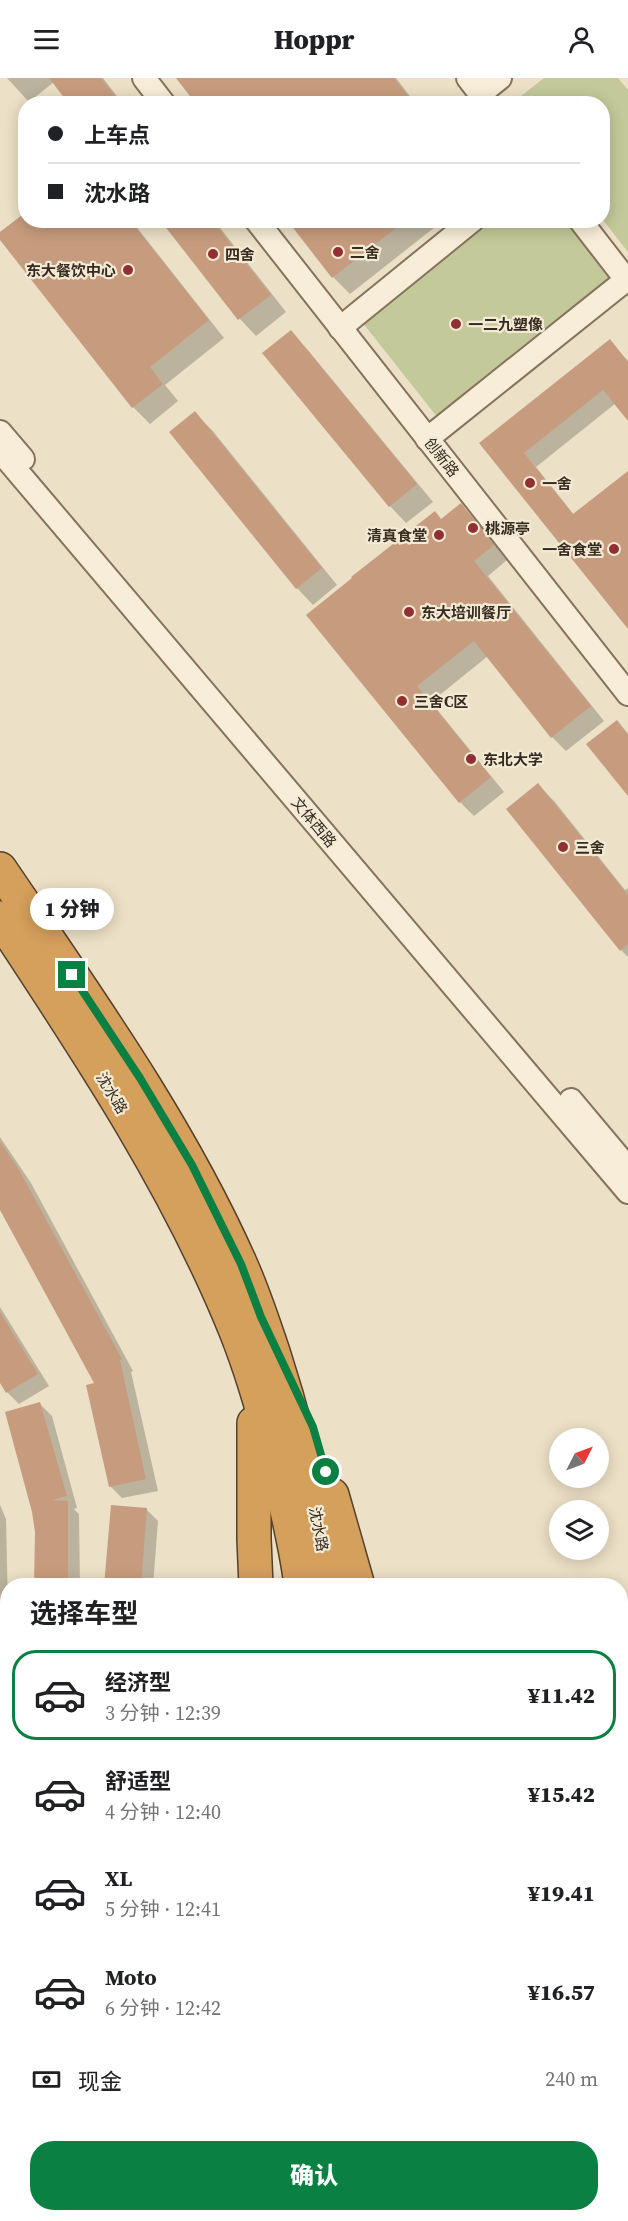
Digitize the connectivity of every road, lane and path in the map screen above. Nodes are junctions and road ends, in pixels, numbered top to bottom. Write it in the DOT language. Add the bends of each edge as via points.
graph roads {
  1 [pos="144,78"];
  2 [pos="500,78"];
  3 [pos="478,92"];
  4 [pos="158,96"];
  5 [pos="262,228"];
  6 [pos="463,228"];
  7 [pos="586,228"];
  8 [pos="627,281"];
  9 [pos="340,328"];
  10 [pos="0,432"];
  11 [pos="427,439"];
  12 [pos="0,451"];
  13 [pos="628,694"];
  14 [pos="0,869"];
  15 [pos="0,918"];
  16 [pos="628,1168"];
  17 [pos="628,1192"];
  18 [pos="261,1317"];
  19 [pos="254,1388"];
  20 [pos="256,1578"];
  21 [pos="300,1578"];
  22 [pos="328,1578"];
  23 [pos="356,1578"];
  1 -- 4 [label="street"];
  2 -- 3 [label="street"];
  5 -- 9 [label="street, 创新路"];
  6 -- 9 [label="street"];
  7 -- 8 [label="street"];
  8 -- 11 [label="street"];
  9 -- 11 [label="street, 创新路"];
  10 -- 16 [label="street, 文体西路"];
  11 -- 13 [label="street, 创新路"];
  12 -- 17 [label="street, 文体西路"];
  14 -- 18 [label="highway, 沈水路" via="160,1109 241,1264"];
  15 -- 19 [label="highway, 沈水路" via="112,1091 175,1200 225,1305"];
  18 -- 22 [label="highway, 沈水路" via="304,1459"];
  18 -- 23 [label="highway" via="313,1427"];
  19 -- 20 [label="highway"];
  19 -- 21 [label="highway, 沈水路" via="274,1452"];
}
